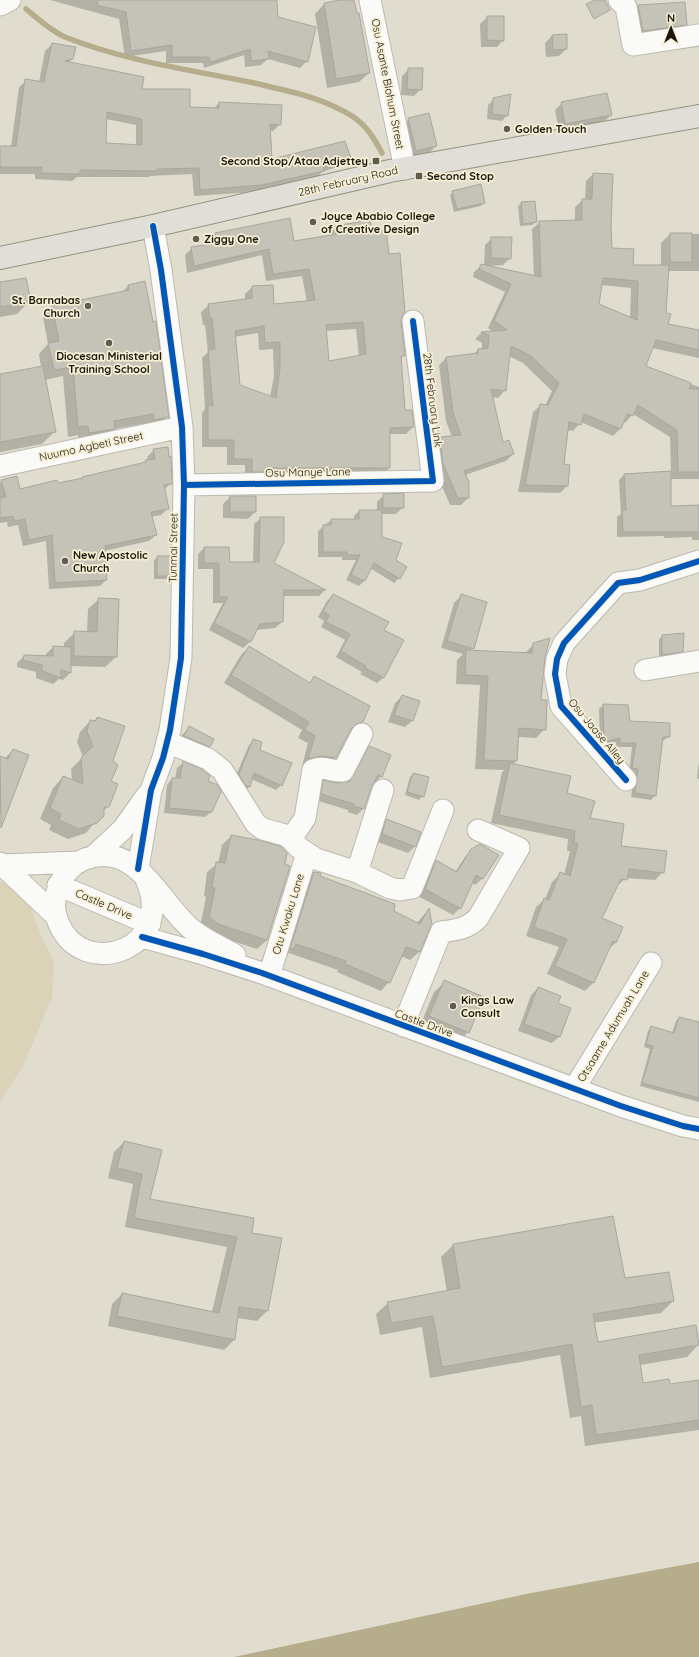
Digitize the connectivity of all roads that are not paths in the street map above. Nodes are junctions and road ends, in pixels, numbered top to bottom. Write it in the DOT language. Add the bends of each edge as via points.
graph roads {
  1 [pos="10,0"];
  2 [pos="370,0"];
  3 [pos="619,0"];
  4 [pos="0,5"];
  5 [pos="699,35"];
  6 [pos="699,116"];
  7 [pos="405,169"];
  8 [pos="153,226"];
  9 [pos="0,258"];
  10 [pos="414,321"];
  11 [pos="182,427"];
  12 [pos="0,466"];
  13 [pos="434,481"];
  14 [pos="184,485"];
  15 [pos="699,561"];
  16 [pos="699,661"];
  17 [pos="645,670"];
  18 [pos="362,734"];
  19 [pos="167,742"];
  20 [pos="626,780"];
  21 [pos="150,790"];
  22 [pos="383,790"];
  23 [pos="443,810"];
  24 [pos="478,830"];
  25 [pos="291,839"];
  26 [pos="307,853"];
  27 [pos="86,859"];
  28 [pos="1,864"];
  29 [pos="357,872"];
  30 [pos="142,873"];
  31 [pos="58,885"];
  32 [pos="55,915"];
  33 [pos="146,930"];
  34 [pos="651,963"];
  35 [pos="266,975"];
  36 [pos="403,1026"];
  37 [pos="574,1089"];
  38 [pos="699,1129"];
  1 -- 4 [label="street"];
  2 -- 7 [label="street, Osu Asante Blohum Street"];
  3 -- 5 [label="street" via="626,7 633,45"];
  6 -- 7 [label="main road, 28th February Road"];
  7 -- 8 [label="main road, 28th February Road"];
  8 -- 9 [label="main road, 28th February Road"];
  8 -- 11 [label="street, Tunmai Street"];
  10 -- 13 [label="street, 28th February Link"];
  11 -- 12 [label="street, Nuumo Agbeti Street"];
  11 -- 14 [label="street, Tunmai Street"];
  13 -- 14 [label="street, Osu Manye Lane"];
  14 -- 19 [label="street, Tunmai Street" via="181,658"];
  15 -- 20 [label="street, Osu Jaase Alley" via="640,580 618,583 564,643 557,659 555,674 561,706"];
  16 -- 17 [label="street"];
  18 -- 25 [label="street" via="343,770 313,770 304,818"];
  19 -- 21 [label="street, Tunmai Street"];
  19 -- 25 [label="street" via="208,759 222,770 256,824"];
  21 -- 27 [label="street, Tunmai Street" via="123,829"];
  21 -- 30 [label="street, Tunmai Street"];
  22 -- 29 [label="street"];
  23 -- 29 [label="street" via="412,888 390,888"];
  24 -- 36 [label="street" via="519,848 478,918 463,929 441,932"];
  25 -- 26 [label="street"];
  26 -- 29 [label="street" via="316,859"];
  26 -- 35 [label="street, Otu Kwaku Lane"];
  27 -- 28 [label="street"];
  27 -- 30 [label="street" via="118,857"];
  27 -- 31 [label="street, Tunmai Street" via="67,872"];
  28 -- 32 [label="street"];
  30 -- 33 [label="street" via="152,892 154,908"];
  30 -- 35 [label="street, Castle Drive" via="189,928"];
  31 -- 32 [label="street" via="54,900"];
  31 -- 33 [label="street, Castle Drive"];
  32 -- 33 [label="street" via="62,931 74,944 88,951 103,954 118,952 131,946"];
  33 -- 35 [label="street, Castle Drive" via="203,954"];
  34 -- 37 [label="street, Otsaame Adumuah Lane"];
  35 -- 36 [label="street, Castle Drive"];
  36 -- 37 [label="street, Castle Drive"];
  37 -- 38 [label="street, Castle Drive" via="683,1126"];
}
